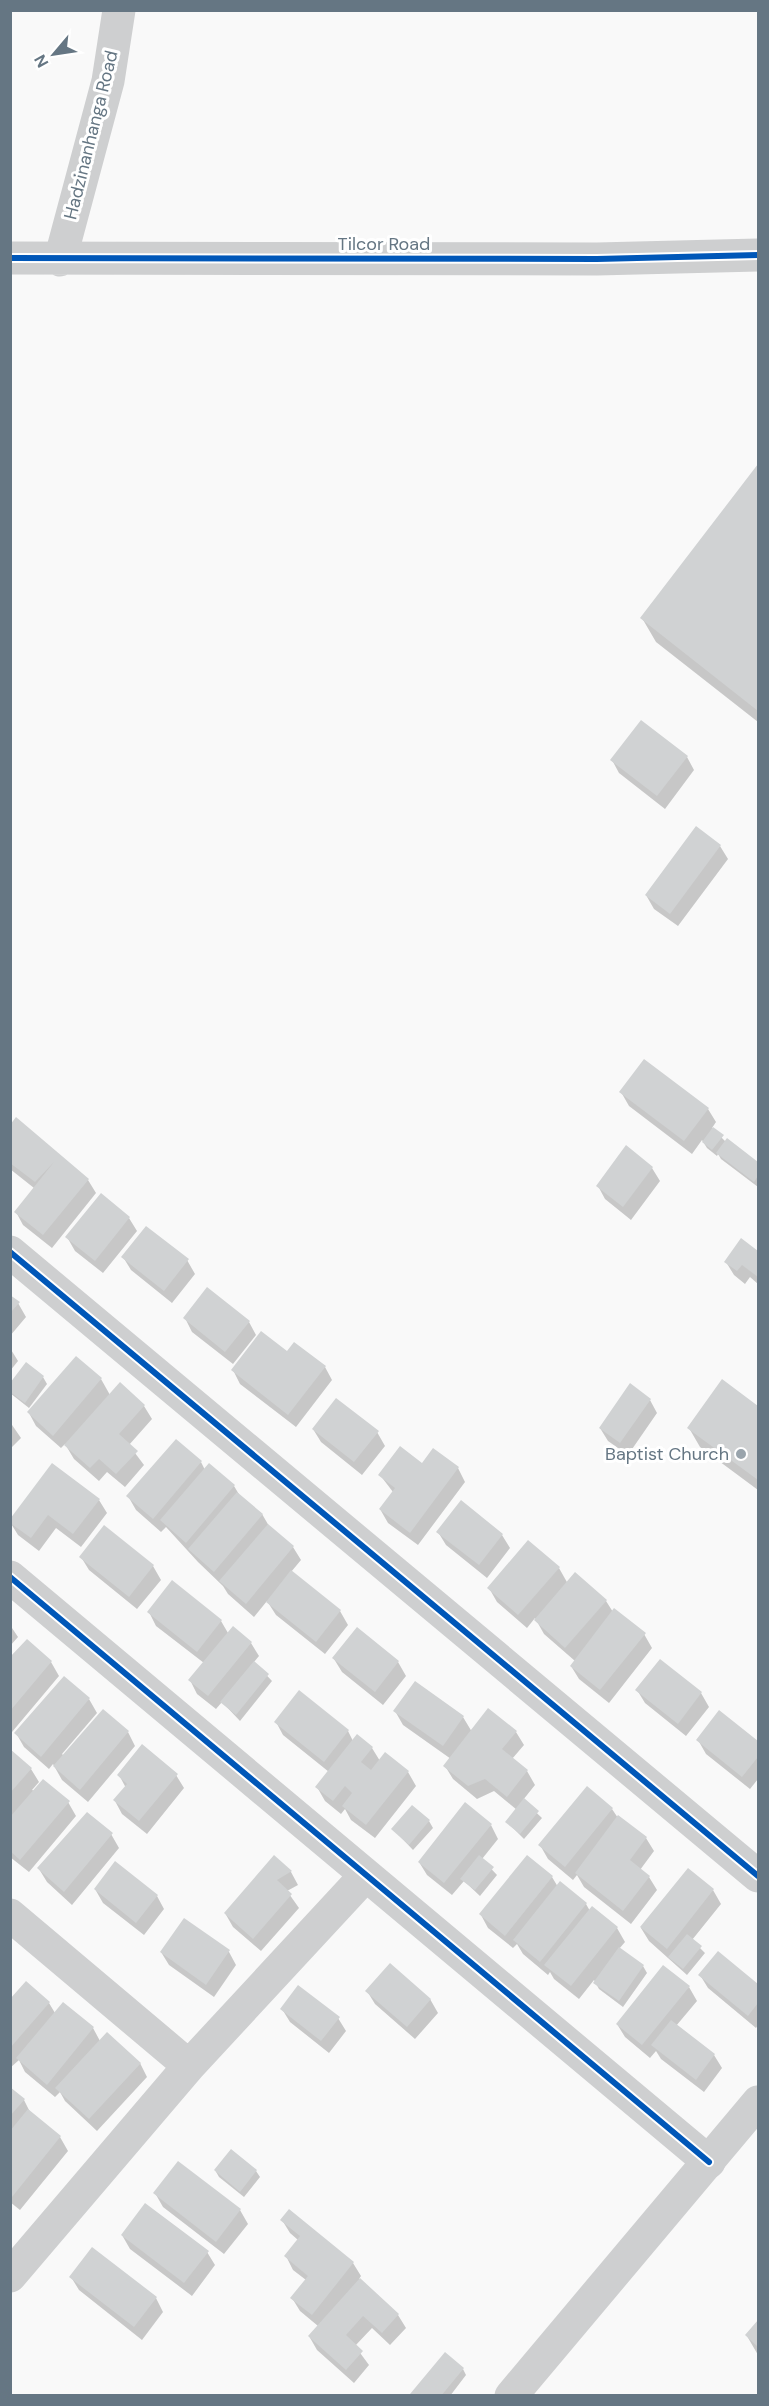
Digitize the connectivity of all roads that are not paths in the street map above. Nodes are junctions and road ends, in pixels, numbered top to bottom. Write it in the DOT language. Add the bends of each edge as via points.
graph roads {
  1 [pos="119,10"];
  2 [pos="759,255"];
  3 [pos="10,258"];
  4 [pos="60,260"];
  5 [pos="10,1252"];
  6 [pos="10,1577"];
  7 [pos="364,1876"];
  8 [pos="759,1876"];
  9 [pos="10,1914"];
  10 [pos="189,2066"];
  11 [pos="759,2102"];
  12 [pos="709,2162"];
  13 [pos="21,2241"];
  14 [pos="10,2276"];
  15 [pos="511,2396"];
  1 -- 4 [label="street, Hadzinanhanga Road" via="108,81"];
  2 -- 4 [label="street, Tilcor Road"];
  3 -- 4 [label="street, Tilcor Road"];
  5 -- 8 [label="street"];
  6 -- 7 [label="street"];
  7 -- 10 [label="street"];
  7 -- 12 [label="street"];
  9 -- 10 [label="street"];
  10 -- 13 [label="street"];
  11 -- 12 [label="street"];
  12 -- 15 [label="street"];
  13 -- 14 [label="street"];
}
